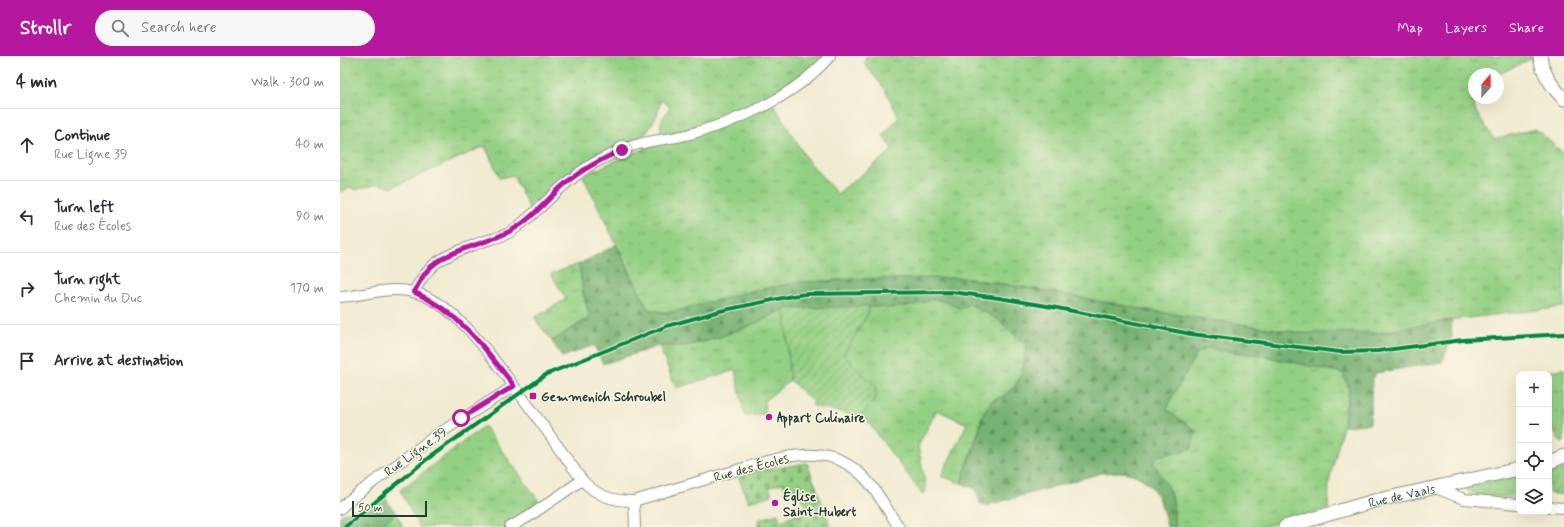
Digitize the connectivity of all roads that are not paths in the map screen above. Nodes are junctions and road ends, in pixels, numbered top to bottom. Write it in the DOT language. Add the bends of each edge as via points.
graph roads {
  1 [pos="830,56"];
  2 [pos="1540,56"];
  3 [pos="1564,99"];
  4 [pos="414,292"];
  5 [pos="340,297"];
  6 [pos="514,386"];
  7 [pos="1564,456"];
  8 [pos="1552,461"];
  9 [pos="1516,470"];
  10 [pos="582,480"];
  11 [pos="1433,487"];
  12 [pos="634,501"];
  13 [pos="1516,504"];
  14 [pos="1552,506"];
  15 [pos="1564,508"];
  16 [pos="340,509"];
  17 [pos="510,527"];
  18 [pos="635,527"];
  19 [pos="899,527"];
  20 [pos="1285,527"];
  1 -- 4 [label="street" via="795,87 754,110 688,134 633,146 589,166 567,182 517,228 471,246 432,266"];
  2 -- 3 [label="main road" via="1544,72"];
  4 -- 5 [label="street, Rue des Écoles" via="392,290"];
  4 -- 6 [label="street, Rue des Écoles" via="435,303 464,326"];
  6 -- 10 [label="street, Rue des Écoles"];
  6 -- 16 [label="street, Rue Ligne 39" via="435,436"];
  7 -- 8 [label="main road"];
  9 -- 11 [label="main road, Rue de Vaals"];
  10 -- 12 [label="street, Rue des Écoles" via="599,495 620,501"];
  10 -- 17 [label="street"];
  11 -- 13 [label="street" via="1464,499"];
  11 -- 20 [label="main road, Rue de Vaals"];
  12 -- 18 [label="street"];
  12 -- 19 [label="street, Rue des Écoles" via="767,461 787,456 820,454 852,467 870,483"];
  14 -- 15 [label="street"];
}
